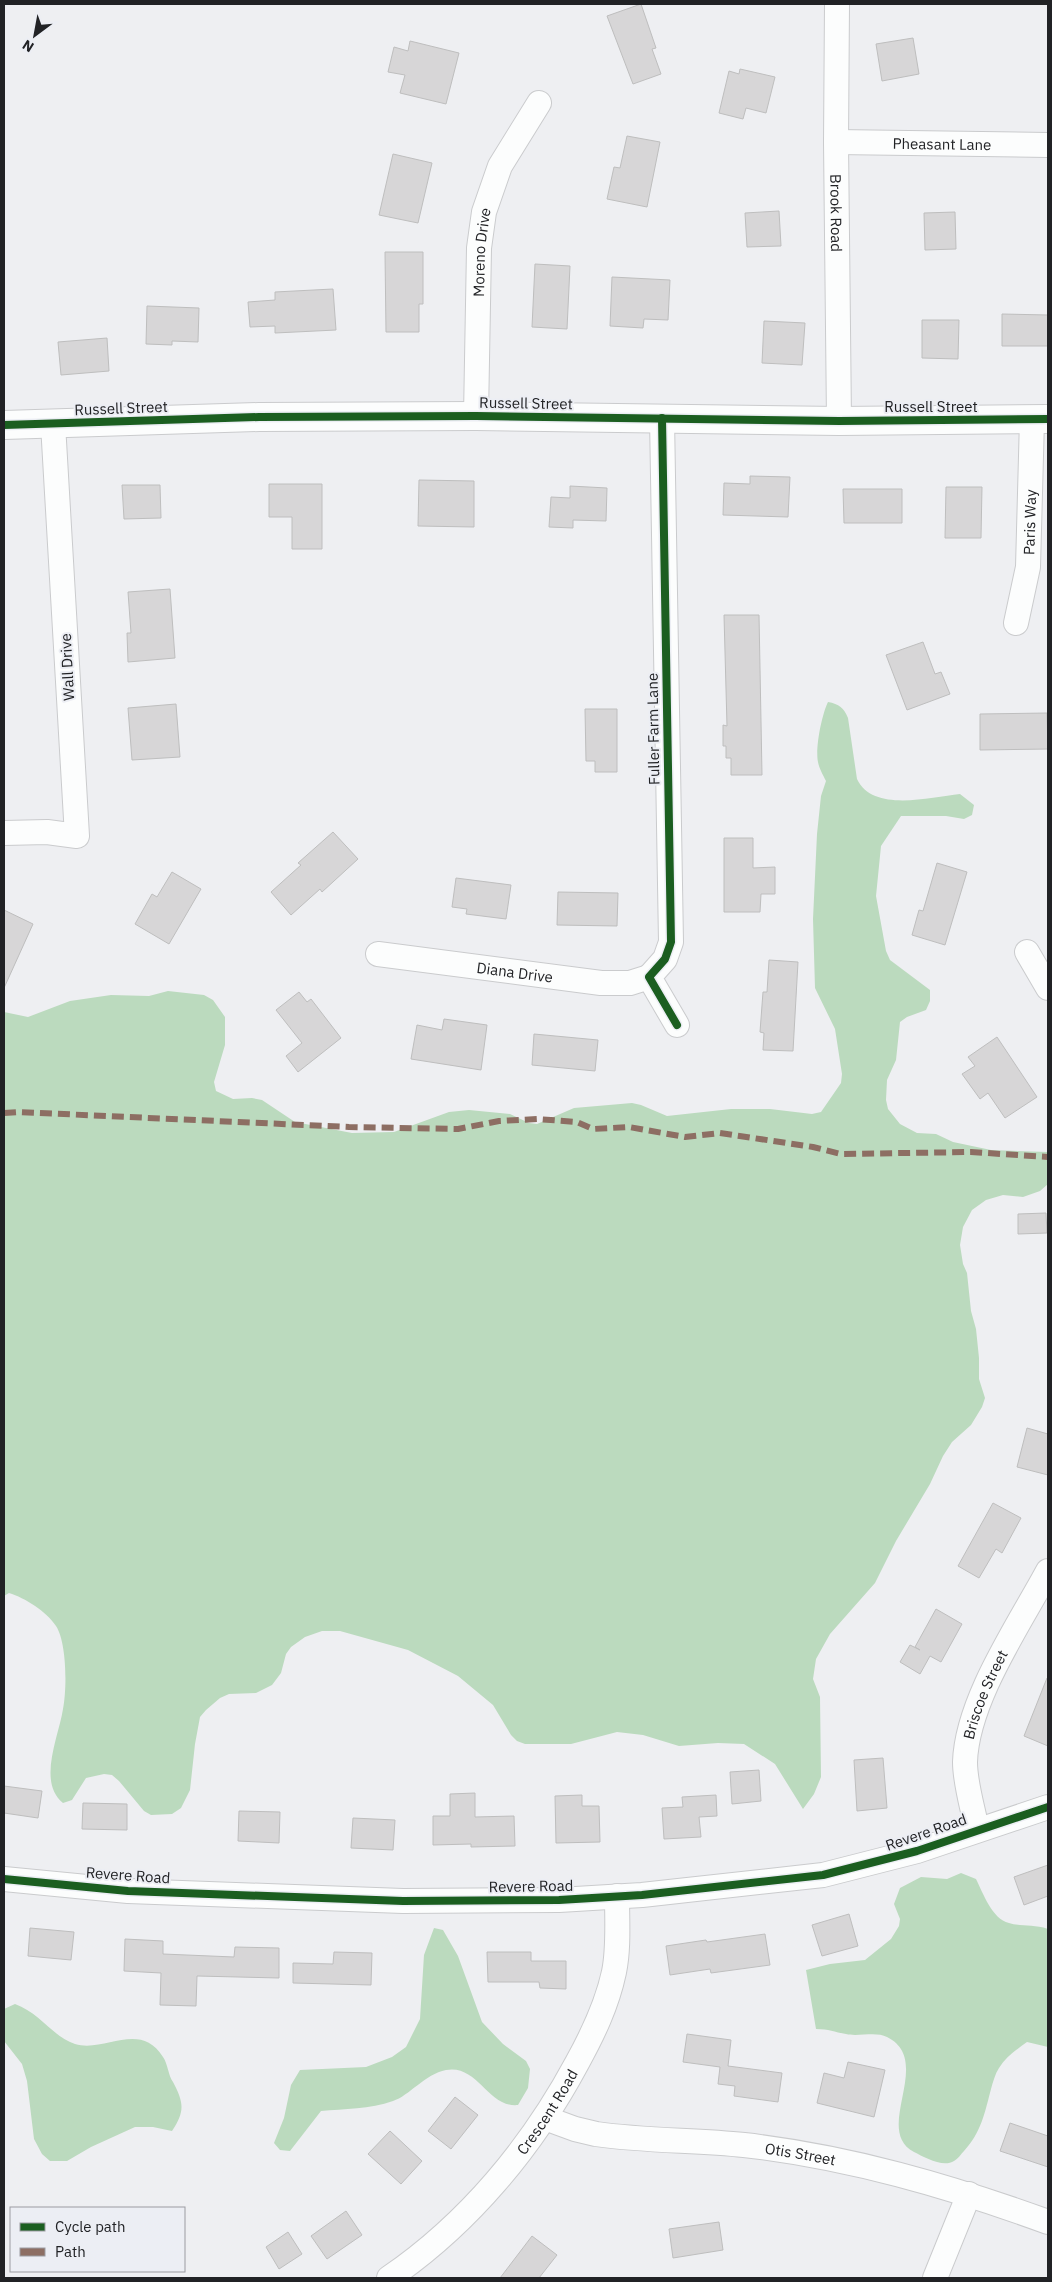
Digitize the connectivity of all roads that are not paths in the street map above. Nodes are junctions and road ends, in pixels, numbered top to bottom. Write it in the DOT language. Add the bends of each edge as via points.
graph roads {
  1 [pos="837,4"];
  2 [pos="539,103"];
  3 [pos="836,142"];
  4 [pos="1048,145"];
  5 [pos="476,416"];
  6 [pos="662,418"];
  7 [pos="1040,419"];
  8 [pos="839,421"];
  9 [pos="53,424"];
  10 [pos="4,425"];
  11 [pos="1016,623"];
  12 [pos="4,833"];
  13 [pos="1028,952"];
  14 [pos="378,954"];
  15 [pos="649,976"];
  16 [pos="1048,988"];
  17 [pos="677,1024"];
  18 [pos="1048,1571"];
  19 [pos="1048,1807"];
  20 [pos="977,1830"];
  21 [pos="4,1879"];
  22 [pos="617,1896"];
  23 [pos="546,2118"];
  24 [pos="969,2194"];
  25 [pos="1048,2222"];
  26 [pos="389,2278"];
  27 [pos="935,2278"];
  1 -- 3 [label="street, Brook Road"];
  2 -- 5 [label="street, Moreno Drive" via="500,166 484,212 479,248"];
  3 -- 4 [label="street, Pheasant Lane"];
  3 -- 8 [label="street, Brook Road"];
  5 -- 6 [label="street, Russell Street"];
  5 -- 9 [label="street, Russell Street" via="259,417"];
  6 -- 8 [label="street, Russell Street"];
  6 -- 15 [label="street, Fuller Farm Lane" via="671,942 665,959"];
  7 -- 8 [label="street, Russell Street"];
  7 -- 11 [label="street, Paris Way" via="1028,567"];
  9 -- 10 [label="street, Russell Street"];
  9 -- 12 [label="street, Wall Drive" via="77,836 47,832"];
  13 -- 16 [label="street"];
  14 -- 15 [label="street, Diana Drive" via="609,984 630,983"];
  15 -- 17 [label="street"];
  18 -- 20 [label="street, Briscoe Street" via="991,1675 971,1723 965,1763"];
  19 -- 20 [label="street, Revere Road"];
  20 -- 22 [label="street, Revere Road" via="888,1860 822,1875"];
  21 -- 22 [label="street, Revere Road" via="128,1891 403,1901 558,1900"];
  22 -- 23 [label="street, Crescent Road" via="616,1959 610,1989 595,2028"];
  23 -- 24 [label="street, Otis Street" via="580,2131 603,2135 745,2145 839,2160"];
  23 -- 26 [label="street, Crescent Road" via="464,2214 430,2248"];
  24 -- 25 [label="street, Otis Street"];
  24 -- 27 [label="street"];
}
